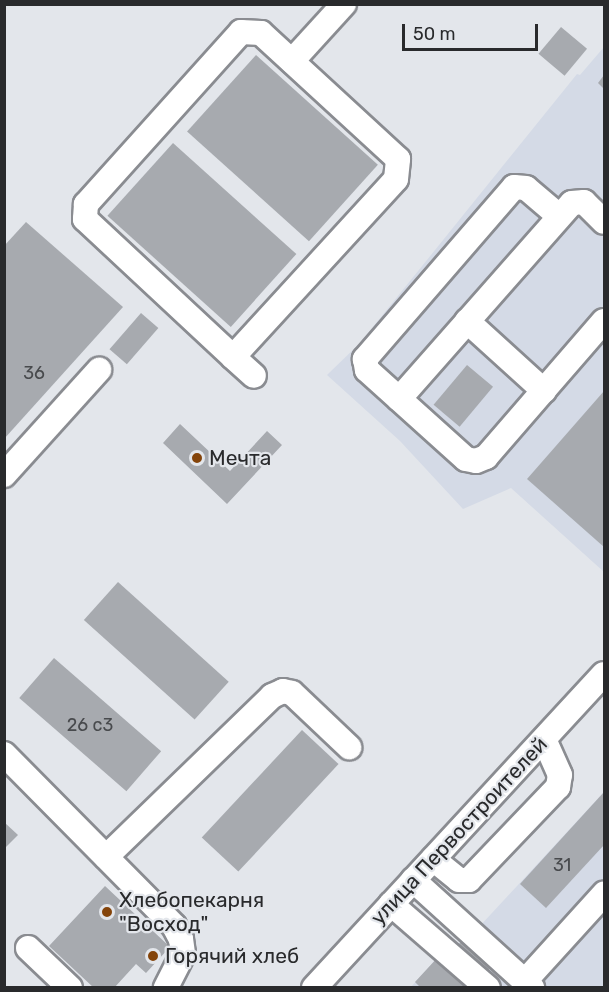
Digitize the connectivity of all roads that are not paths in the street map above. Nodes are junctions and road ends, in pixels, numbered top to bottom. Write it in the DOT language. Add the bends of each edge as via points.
graph roads {
  1 [pos="344,4"];
  2 [pos="292,61"];
  3 [pos="559,216"];
  4 [pos="604,222"];
  5 [pos="467,321"];
  6 [pos="604,321"];
  7 [pos="233,357"];
  8 [pos="99,370"];
  9 [pos="254,376"];
  10 [pos="544,391"];
  11 [pos="399,399"];
  12 [pos="4,475"];
  13 [pos="604,674"];
  14 [pos="544,739"];
  15 [pos="350,747"];
  16 [pos="4,754"];
  17 [pos="106,857"];
  18 [pos="433,858"];
  19 [pos="413,880"];
  20 [pos="604,894"];
  21 [pos="392,904"];
  22 [pos="28,948"];
  23 [pos="528,984"];
  24 [pos="70,987"];
  25 [pos="166,987"];
  26 [pos="316,987"];
  27 [pos="488,987"];
  1 -- 2 [label="street"];
  2 -- 7 [label="street" via="398,159 396,179"];
  2 -- 7 [label="street" via="261,33 241,32 86,204 85,219"];
  3 -- 4 [label="street" via="572,203 584,202"];
  3 -- 5 [label="street"];
  3 -- 11 [label="street" via="526,188 514,186 365,359 367,370"];
  5 -- 10 [label="street"];
  5 -- 11 [label="street"];
  6 -- 10 [label="street"];
  7 -- 9 [label="street"];
  8 -- 12 [label="street"];
  10 -- 11 [label="street" via="486,457 476,461 466,459"];
  13 -- 14 [label="street, улица Первостроителей"];
  14 -- 18 [label="street, улица Первостроителей"];
  14 -- 18 [label="street" via="560,775 558,787 469,880 459,879"];
  15 -- 17 [label="street" via="292,693 284,691 273,696"];
  16 -- 17 [label="street"];
  17 -- 25 [label="street" via="182,939 183,954"];
  18 -- 19 [label="street, улица Первостроителей"];
  19 -- 21 [label="street, улица Первостроителей"];
  19 -- 23 [label="street"];
  20 -- 23 [label="street"];
  21 -- 26 [label="street, улица Первостроителей"];
  21 -- 27 [label="street"];
  22 -- 24 [label="street"];
}
